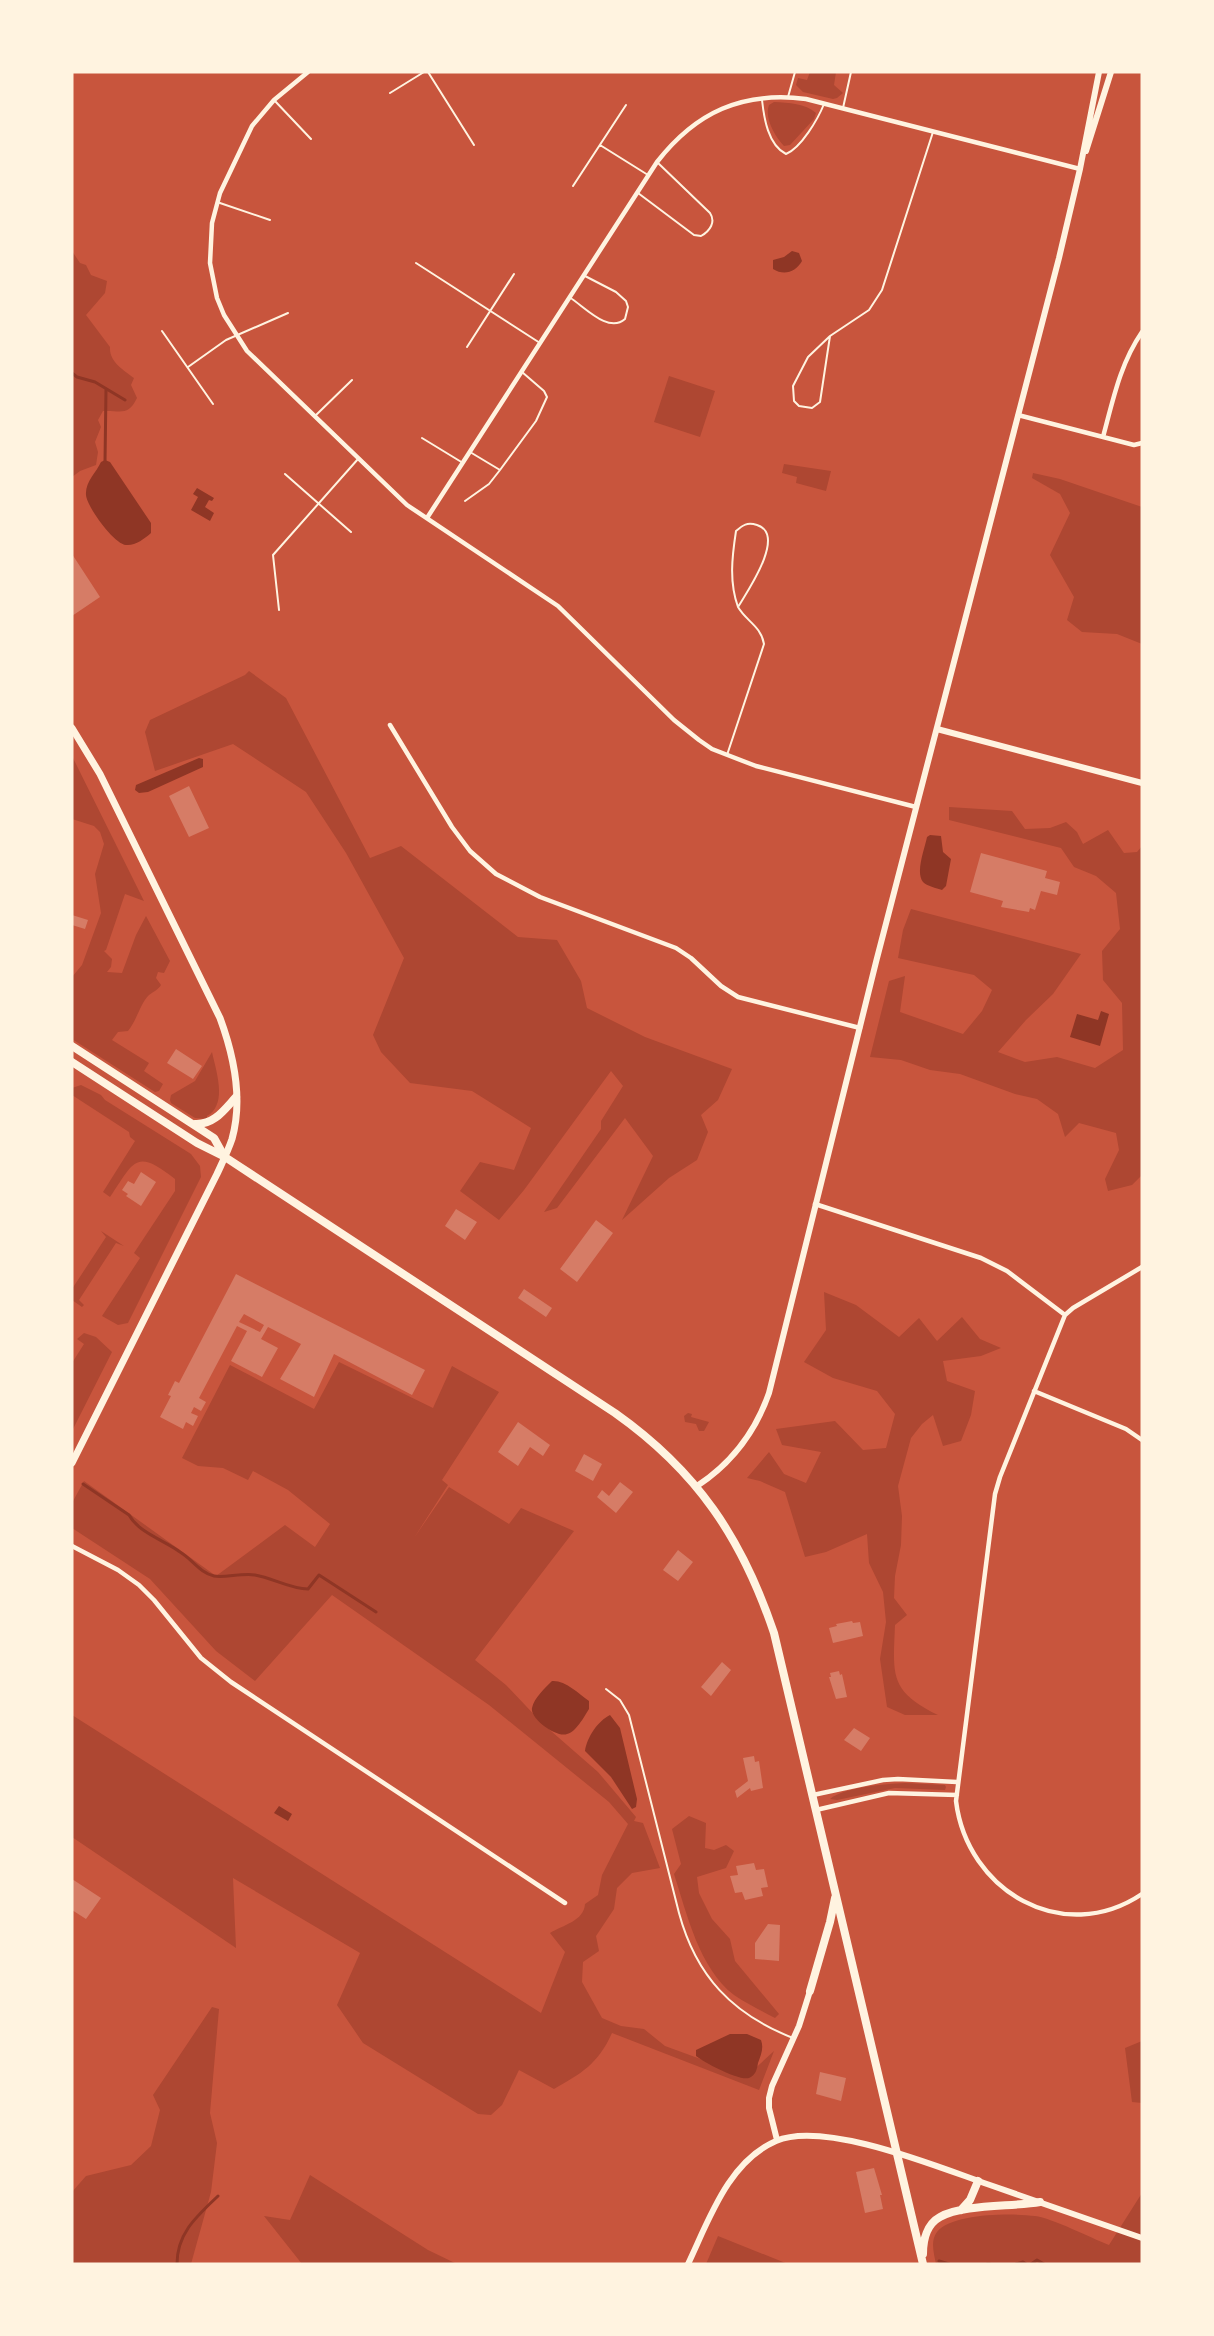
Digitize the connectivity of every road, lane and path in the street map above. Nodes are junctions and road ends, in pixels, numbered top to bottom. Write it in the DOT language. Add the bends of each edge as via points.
graph roads {
  1 [pos="308,72"];
  2 [pos="426,72"];
  3 [pos="795,72"];
  4 [pos="851,72"];
  5 [pos="1099,72"];
  6 [pos="1111,72"];
  7 [pos="390,93"];
  8 [pos="762,97"];
  9 [pos="788,97"];
  10 [pos="274,100"];
  11 [pos="824,104"];
  12 [pos="626,105"];
  13 [pos="843,108"];
  14 [pos="933,132"];
  15 [pos="311,139"];
  16 [pos="474,145"];
  17 [pos="600,145"];
  18 [pos="657,162"];
  19 [pos="1080,169"];
  20 [pos="648,175"];
  21 [pos="573,186"];
  22 [pos="638,193"];
  23 [pos="217,202"];
  24 [pos="270,220"];
  25 [pos="416,263"];
  26 [pos="514,274"];
  27 [pos="584,276"];
  28 [pos="569,297"];
  29 [pos="491,311"];
  30 [pos="288,313"];
  31 [pos="162,331"];
  32 [pos="1142,332"];
  33 [pos="236,335"];
  34 [pos="830,336"];
  35 [pos="540,343"];
  36 [pos="467,347"];
  37 [pos="188,367"];
  38 [pos="522,372"];
  39 [pos="352,380"];
  40 [pos="213,404"];
  41 [pos="315,416"];
  42 [pos="1018,416"];
  43 [pos="1103,437"];
  44 [pos="422,438"];
  45 [pos="1142,443"];
  46 [pos="470,452"];
  47 [pos="358,459"];
  48 [pos="463,464"];
  49 [pos="500,470"];
  50 [pos="285,474"];
  51 [pos="465,501"];
  52 [pos="319,503"];
  53 [pos="427,518"];
  54 [pos="351,532"];
  55 [pos="738,607"];
  56 [pos="279,610"];
  57 [pos="390,725"];
  58 [pos="72,728"];
  59 [pos="937,729"];
  60 [pos="727,755"];
  61 [pos="1142,783"];
  62 [pos="916,807"];
  63 [pos="860,1028"];
  64 [pos="72,1046"];
  65 [pos="72,1062"];
  66 [pos="236,1097"];
  67 [pos="193,1123"];
  68 [pos="225,1157"];
  69 [pos="815,1204"];
  70 [pos="1142,1266"];
  71 [pos="1065,1316"];
  72 [pos="1034,1391"];
  73 [pos="1142,1440"];
  74 [pos="72,1462"];
  75 [pos="697,1486"];
  76 [pos="72,1546"];
  77 [pos="606,1689"];
  78 [pos="957,1782"];
  79 [pos="813,1795"];
  80 [pos="957,1795"];
  81 [pos="816,1810"];
  82 [pos="835,1894"];
  83 [pos="1142,1894"];
  84 [pos="565,1903"];
  85 [pos="810,1991"];
  86 [pos="793,2038"];
  87 [pos="777,2140"];
  88 [pos="896,2152"];
  89 [pos="978,2181"];
  90 [pos="1040,2202"];
  91 [pos="961,2210"];
  92 [pos="1142,2238"];
  93 [pos="688,2264"];
  94 [pos="923,2264"];
  1 -- 10 [label="street"];
  2 -- 7 [label="lane"];
  2 -- 16 [label="lane"];
  3 -- 9 [label="lane"];
  4 -- 13 [label="lane"];
  5 -- 19 [label="street"];
  6 -- 19 [label="street"];
  8 -- 9 [label="street"];
  8 -- 11 [label="lane" via="764,121 779,150 786,154 814,124"];
  8 -- 18 [label="street" via="734,104 700,120 671,143"];
  9 -- 11 [label="street"];
  10 -- 15 [label="lane"];
  10 -- 23 [label="street" via="242,143"];
  11 -- 13 [label="street"];
  12 -- 17 [label="lane"];
  13 -- 14 [label="street"];
  14 -- 19 [label="street"];
  14 -- 34 [label="lane" via="882,290 869,310"];
  17 -- 20 [label="lane"];
  17 -- 21 [label="lane"];
  18 -- 20 [label="street"];
  18 -- 22 [label="lane" via="710,213 711,228 701,236 694,235"];
  19 -- 42 [label="street"];
  20 -- 22 [label="street"];
  22 -- 27 [label="street"];
  23 -- 24 [label="lane"];
  23 -- 33 [label="street" via="210,243 212,280"];
  25 -- 29 [label="lane"];
  26 -- 29 [label="lane"];
  27 -- 28 [label="street"];
  27 -- 28 [label="lane" via="622,297 628,307 625,319 609,324"];
  28 -- 35 [label="street"];
  29 -- 35 [label="lane"];
  29 -- 36 [label="lane"];
  30 -- 33 [label="lane"];
  31 -- 37 [label="lane"];
  32 -- 43 [label="street" via="1122,367"];
  33 -- 37 [label="lane"];
  33 -- 41 [label="street"];
  34 -- 34 [label="lane" via="808,357 797,376 792,394 799,406 812,408 820,402"];
  35 -- 38 [label="street"];
  37 -- 40 [label="lane"];
  38 -- 46 [label="street"];
  38 -- 49 [label="lane" via="544,391 547,401"];
  39 -- 41 [label="lane"];
  41 -- 47 [label="street"];
  42 -- 43 [label="street"];
  42 -- 59 [label="street"];
  43 -- 45 [label="street" via="1134,445"];
  44 -- 48 [label="lane"];
  46 -- 48 [label="street"];
  46 -- 49 [label="lane"];
  47 -- 52 [label="lane"];
  47 -- 53 [label="street" via="407,505"];
  48 -- 53 [label="street"];
  49 -- 51 [label="lane" via="489,484"];
  50 -- 52 [label="lane"];
  52 -- 54 [label="lane"];
  52 -- 56 [label="lane" via="273,555"];
  53 -- 60 [label="street" via="558,606 674,720"];
  55 -- 55 [label="lane" via="731,575 736,531 752,524 764,528 768,542 755,580"];
  55 -- 60 [label="lane" via="743,617 756,625 764,644"];
  57 -- 63 [label="street" via="452,828 470,851 508,882 676,948 738,997"];
  58 -- 66 [label="main road" via="100,774 220,1018 233,1061"];
  59 -- 61 [label="street"];
  59 -- 62 [label="street"];
  60 -- 62 [label="street"];
  62 -- 63 [label="street"];
  63 -- 69 [label="street"];
  64 -- 67 [label="main road"];
  65 -- 68 [label="main road"];
  66 -- 67 [label="main road" via="213,1121"];
  66 -- 68 [label="main road" via="232,1136"];
  67 -- 68 [label="main road" via="214,1138"];
  68 -- 74 [label="main road"];
  68 -- 75 [label="main road" via="615,1413 652,1439"];
  69 -- 71 [label="street" via="981,1258 1013,1275"];
  69 -- 75 [label="street" via="763,1410 733,1457"];
  70 -- 71 [label="street"];
  71 -- 72 [label="street"];
  72 -- 73 [label="street" via="1126,1428"];
  72 -- 78 [label="street" via="995,1494"];
  75 -- 79 [label="main road" via="745,1559 764,1601"];
  76 -- 84 [label="street" via="139,1585 201,1658 231,1682"];
  77 -- 86 [label="lane" via="620,1700 629,1715 686,1939 696,1960 729,2001 764,2025"];
  78 -- 79 [label="street" via="883,1780"];
  78 -- 80 [label="street"];
  79 -- 81 [label="main road"];
  80 -- 81 [label="street" via="890,1793"];
  80 -- 83 [label="street" via="961,1826 972,1852 1000,1887 1024,1902 1059,1912 1088,1913 1121,1905"];
  81 -- 82 [label="main road"];
  82 -- 85 [label="main road"];
  82 -- 88 [label="main road"];
  85 -- 86 [label="street"];
  86 -- 87 [label="street" via="769,2098"];
  87 -- 88 [label="street" via="819,2136"];
  87 -- 93 [label="street" via="754,2155 729,2182"];
  88 -- 89 [label="street"];
  88 -- 94 [label="main road"];
  89 -- 90 [label="street"];
  89 -- 91 [label="main road"];
  90 -- 91 [label="main road"];
  90 -- 92 [label="street"];
  91 -- 94 [label="main road" via="938,2218 927,2231"];
}
